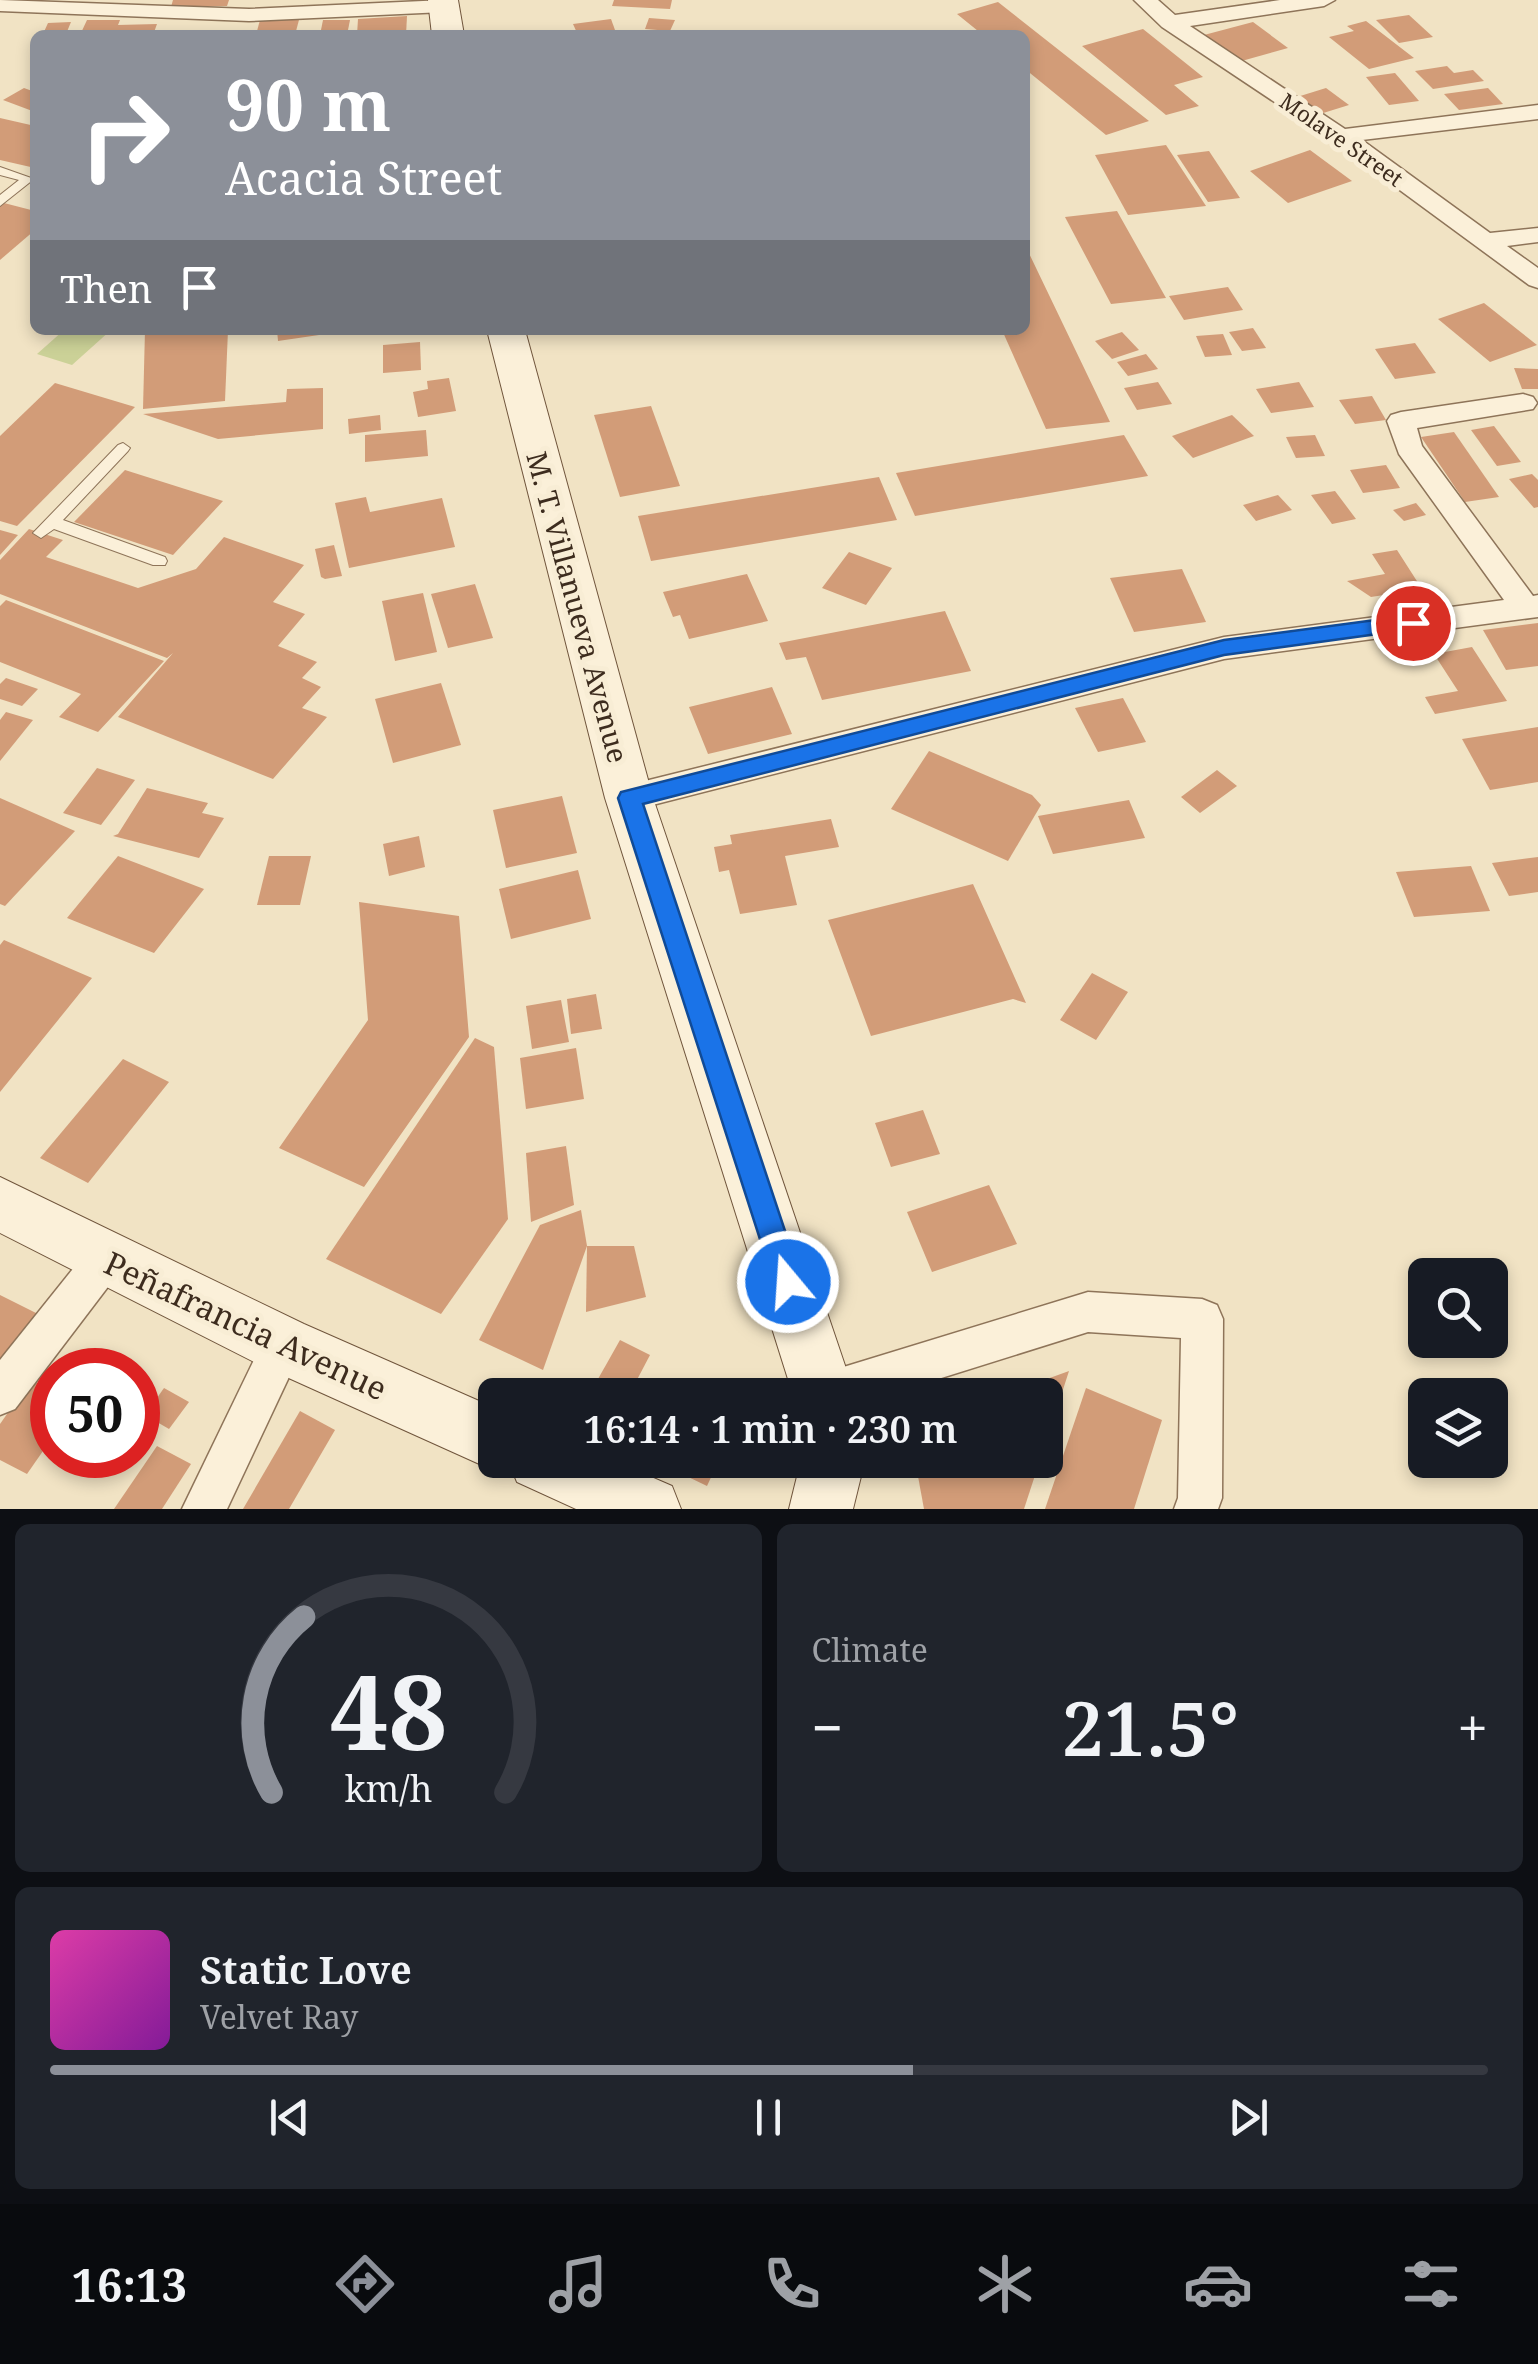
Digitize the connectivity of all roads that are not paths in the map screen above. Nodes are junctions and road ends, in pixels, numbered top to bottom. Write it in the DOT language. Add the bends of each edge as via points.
graph roads {
  1 [pos="1145,0"];
  2 [pos="1324,0"];
  3 [pos="0,5"];
  4 [pos="445,14"];
  5 [pos="1170,22"];
  6 [pos="1538,112"];
  7 [pos="1342,136"];
  8 [pos="0,171"];
  9 [pos="0,202"];
  10 [pos="1538,235"];
  11 [pos="1484,241"];
  12 [pos="1538,280"];
  13 [pos="507,335"];
  14 [pos="1523,403"];
  15 [pos="123,448"];
  16 [pos="160,562"];
  17 [pos="1532,607"];
  18 [pos="630,798"];
  19 [pos="0,1204"];
  20 [pos="106,1258"];
  21 [pos="282,1346"];
  22 [pos="819,1378"];
  23 [pos="876,1378"];
  24 [pos="0,1394"];
  25 [pos="478,1432"];
  26 [pos="580,1478"];
  27 [pos="828,1478"];
  28 [pos="204,1509"];
  29 [pos="649,1509"];
  30 [pos="820,1509"];
  31 [pos="1196,1509"];
  1 -- 5 [label="street, Molave Street"];
  2 -- 5 [label="street"];
  3 -- 4 [label="street"];
  5 -- 7 [label="street, Molave Street"];
  6 -- 7 [label="street"];
  7 -- 11 [label="street, Molave Street"];
  8 -- 9 [label="lane" via="28,179"];
  10 -- 11 [label="street"];
  11 -- 12 [label="street, Molave Street"];
  13 -- 18 [label="main road, M. T. Villanueva Avenue"];
  14 -- 17 [label="street" via="1401,422 1409,448"];
  15 -- 16 [label="lane" via="46,528"];
  17 -- 18 [label="street" via="1224,648"];
  18 -- 22 [label="main road, M. T. Villanueva Avenue"];
  19 -- 20 [label="main road, Peñafrancia Avenue"];
  20 -- 21 [label="main road, Peñafrancia Avenue"];
  20 -- 24 [label="street"];
  21 -- 25 [label="main road, Peñafrancia Avenue"];
  21 -- 28 [label="street"];
  23 -- 31 [label="street" via="1088,1312 1202,1319"];
  26 -- 29 [label="main road"];
  27 -- 30 [label="main road"];
}
